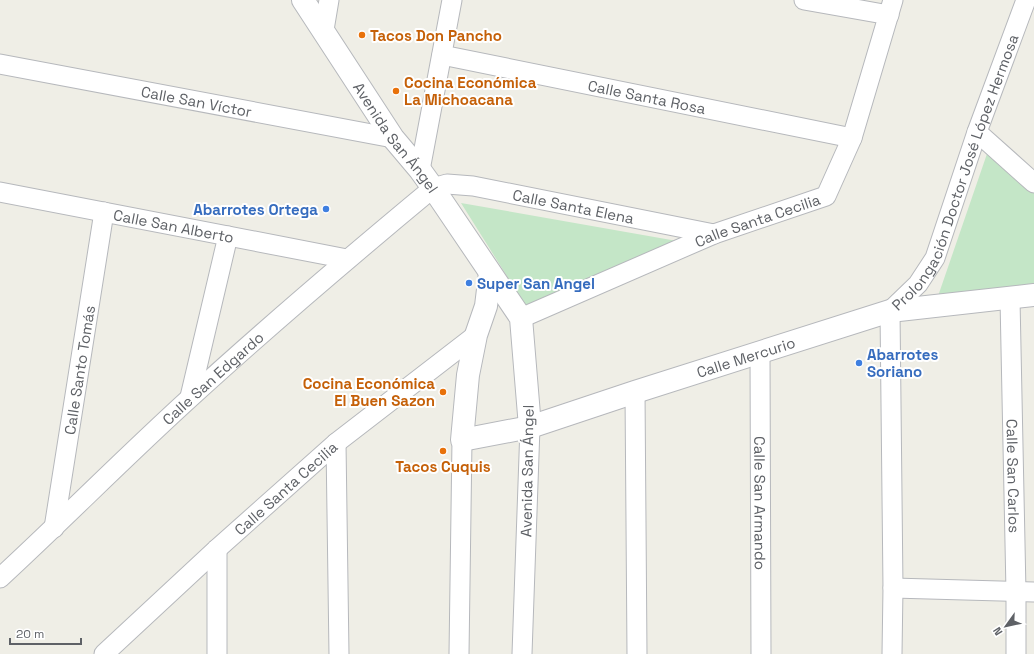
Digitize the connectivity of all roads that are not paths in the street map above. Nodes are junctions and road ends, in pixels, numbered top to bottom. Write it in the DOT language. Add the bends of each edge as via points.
graph roads {
  1 [pos="303,0"];
  2 [pos="329,0"];
  3 [pos="452,0"];
  4 [pos="804,0"];
  5 [pos="891,8"];
  6 [pos="1028,9"];
  7 [pos="324,30"];
  8 [pos="442,55"];
  9 [pos="0,64"];
  10 [pos="977,132"];
  11 [pos="393,138"];
  12 [pos="852,138"];
  13 [pos="420,170"];
  14 [pos="1034,183"];
  15 [pos="433,188"];
  16 [pos="0,192"];
  17 [pos="104,212"];
  18 [pos="714,234"];
  19 [pos="228,236"];
  20 [pos="347,259"];
  21 [pos="490,273"];
  22 [pos="1034,295"];
  23 [pos="1010,299"];
  24 [pos="890,311"];
  25 [pos="521,318"];
  26 [pos="476,335"];
  27 [pos="760,352"];
  28 [pos="635,392"];
  29 [pos="190,397"];
  30 [pos="530,427"];
  31 [pos="462,440"];
  32 [pos="336,443"];
  33 [pos="54,528"];
  34 [pos="217,549"];
  35 [pos="0,578"];
  36 [pos="893,588"];
  37 [pos="1025,592"];
  38 [pos="104,654"];
  39 [pos="217,654"];
  40 [pos="339,654"];
  41 [pos="459,654"];
  42 [pos="522,654"];
  43 [pos="637,654"];
  44 [pos="761,654"];
  45 [pos="892,654"];
  46 [pos="1016,654"];
  1 -- 7 [label="street, Avenida San Ángel"];
  2 -- 7 [label="street"];
  3 -- 8 [label="street"];
  4 -- 5 [label="street"];
  5 -- 12 [label="street, Calle Santa Cecilia"];
  6 -- 10 [label="street, Prolongación Doctor José López Hermosa"];
  7 -- 11 [label="street, Avenida San Ángel"];
  8 -- 12 [label="street, Calle Santa Rosa"];
  8 -- 13 [label="street"];
  9 -- 11 [label="street, Calle San Víctor"];
  10 -- 14 [label="street"];
  10 -- 24 [label="street, Prolongación Doctor José López Hermosa" via="935,258 918,284"];
  11 -- 13 [label="street, Avenida San Ángel"];
  12 -- 18 [label="street, Calle Santa Cecilia" via="826,196"];
  13 -- 15 [label="street, Avenida San Ángel"];
  15 -- 18 [label="street, Calle Santa Elena" via="447,184 473,186"];
  15 -- 20 [label="street, Calle San Edgardo"];
  15 -- 21 [label="street, Avenida San Ángel"];
  16 -- 17 [label="street, Calle San Alberto"];
  17 -- 19 [label="street, Calle San Alberto"];
  17 -- 33 [label="street, Calle Santo Tomás"];
  18 -- 25 [label="street, Calle Santa Cecilia"];
  19 -- 20 [label="street, Calle San Alberto"];
  19 -- 29 [label="street"];
  20 -- 29 [label="street, Calle San Edgardo"];
  21 -- 25 [label="street, Avenida San Ángel"];
  21 -- 26 [label="street" via="486,306"];
  22 -- 23 [label="street, Calle Mercurio"];
  23 -- 24 [label="street, Calle Mercurio"];
  23 -- 37 [label="street, Calle San Carlos"];
  24 -- 27 [label="street, Calle Mercurio"];
  24 -- 36 [label="street, Prolongación Doctor José López Hermosa"];
  25 -- 30 [label="street, Avenida San Ángel"];
  26 -- 31 [label="street" via="468,374"];
  26 -- 32 [label="street, Calle Santa Cecilia"];
  27 -- 28 [label="street, Calle Mercurio"];
  27 -- 44 [label="street, Calle San Armando"];
  28 -- 30 [label="street, Calle Mercurio"];
  28 -- 43 [label="street"];
  29 -- 33 [label="street, Calle San Edgardo"];
  30 -- 31 [label="street, Calle Mercurio"];
  30 -- 42 [label="street, Avenida San Ángel"];
  31 -- 41 [label="street"];
  32 -- 34 [label="street, Calle Santa Cecilia"];
  32 -- 40 [label="street"];
  33 -- 35 [label="street, Calle San Edgardo"];
  34 -- 38 [label="street, Calle Santa Cecilia"];
  34 -- 39 [label="street"];
  36 -- 37 [label="street"];
  36 -- 45 [label="street, Prolongación Doctor José López Hermosa"];
  37 -- 46 [label="street, Calle San Carlos"];
}
